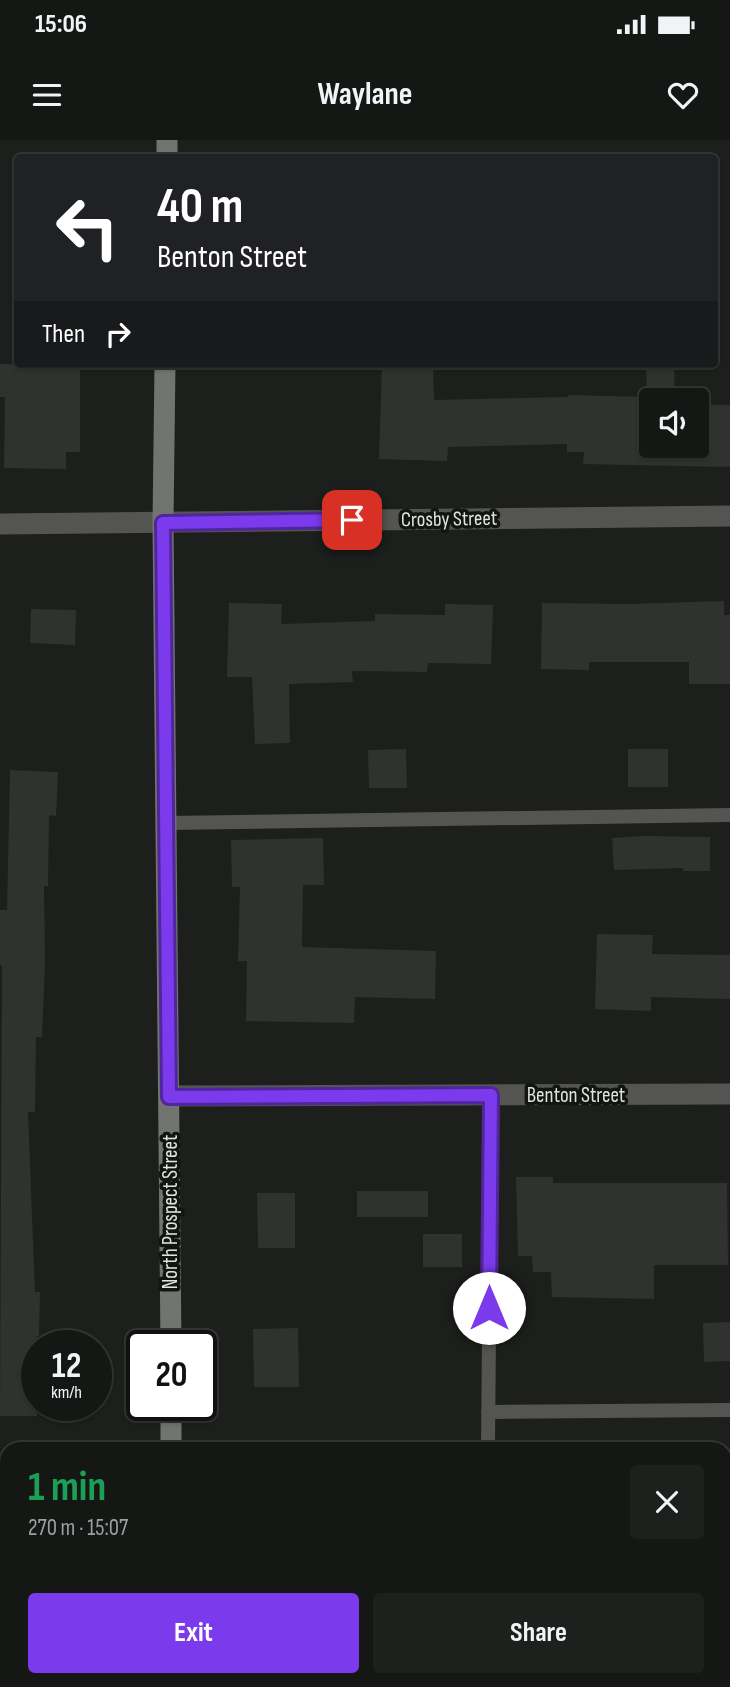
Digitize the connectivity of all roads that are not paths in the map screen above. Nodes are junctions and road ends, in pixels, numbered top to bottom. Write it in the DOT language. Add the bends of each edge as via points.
graph roads {
  1 [pos="165,368"];
  2 [pos="730,516"];
  3 [pos="163,523"];
  4 [pos="0,524"];
  5 [pos="730,815"];
  6 [pos="166,823"];
  7 [pos="730,1094"];
  8 [pos="491,1095"];
  9 [pos="169,1097"];
  10 [pos="171,1330"];
  11 [pos="730,1410"];
  12 [pos="488,1412"];
  13 [pos="171,1421"];
  14 [pos="171,1442"];
  15 [pos="488,1442"];
  1 -- 3 [label="street, North Prospect Street"];
  2 -- 3 [label="street, Crosby Street"];
  3 -- 4 [label="street, Crosby Street"];
  3 -- 6 [label="street, North Prospect Street"];
  5 -- 6 [label="lane"];
  6 -- 9 [label="street, North Prospect Street"];
  7 -- 8 [label="street, Benton Street"];
  8 -- 9 [label="street, Benton Street"];
  8 -- 12 [label="lane"];
  9 -- 10 [label="street, North Prospect Street"];
  11 -- 12 [label="lane"];
  12 -- 15 [label="lane"];
  13 -- 14 [label="street"];
}
